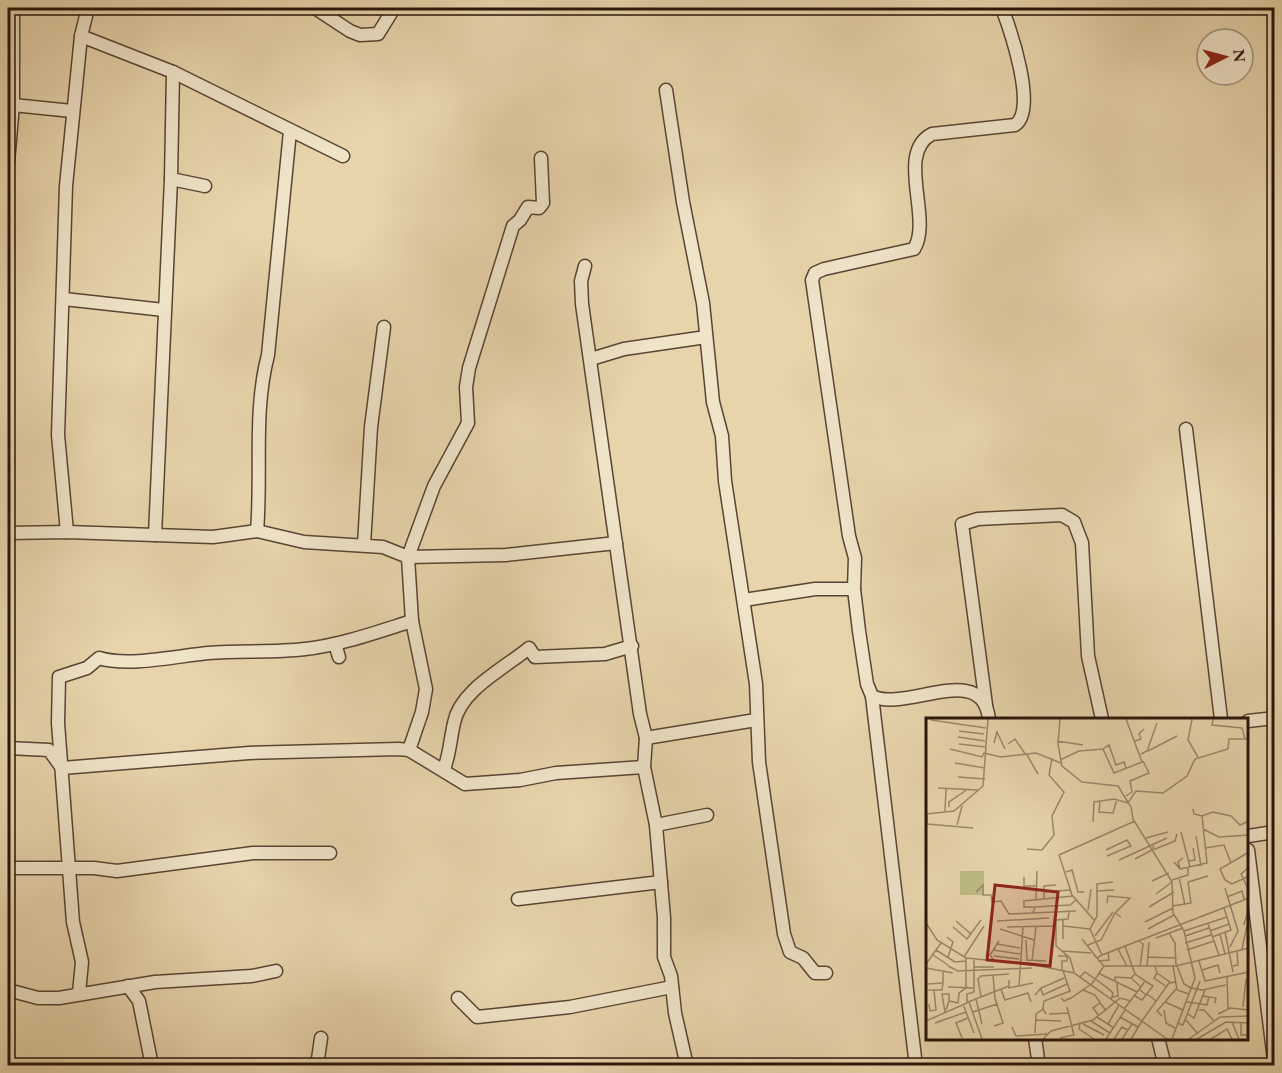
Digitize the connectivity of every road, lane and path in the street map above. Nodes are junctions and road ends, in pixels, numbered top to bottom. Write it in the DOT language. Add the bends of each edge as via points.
graph roads {
  1 [pos="13,8"];
  2 [pos="88,8"];
  3 [pos="315,8"];
  4 [pos="1002,8"];
  5 [pos="391,14"];
  6 [pos="81,36"];
  7 [pos="173,72"];
  8 [pos="666,90"];
  9 [pos="13,105"];
  10 [pos="72,111"];
  11 [pos="9,122"];
  12 [pos="290,131"];
  13 [pos="343,156"];
  14 [pos="541,158"];
  15 [pos="8,162"];
  16 [pos="171,179"];
  17 [pos="205,186"];
  18 [pos="585,266"];
  19 [pos="64,299"];
  20 [pos="164,310"];
  21 [pos="384,327"];
  22 [pos="706,337"];
  23 [pos="591,359"];
  24 [pos="1186,429"];
  25 [pos="257,531"];
  26 [pos="67,532"];
  27 [pos="8,533"];
  28 [pos="155,535"];
  29 [pos="616,543"];
  30 [pos="364,546"];
  31 [pos="408,557"];
  32 [pos="854,589"];
  33 [pos="744,600"];
  34 [pos="411,621"];
  35 [pos="335,644"];
  36 [pos="632,646"];
  37 [pos="339,657"];
  38 [pos="872,696"];
  39 [pos="987,713"];
  40 [pos="1102,718"];
  41 [pos="1221,718"];
  42 [pos="1275,718"];
  43 [pos="756,720"];
  44 [pos="1249,721"];
  45 [pos="646,738"];
  46 [pos="8,748"];
  47 [pos="409,750"];
  48 [pos="644,767"];
  49 [pos="62,768"];
  50 [pos="444,769"];
  51 [pos="707,815"];
  52 [pos="656,825"];
  53 [pos="1275,832"];
  54 [pos="1249,836"];
  55 [pos="330,853"];
  56 [pos="1249,858"];
  57 [pos="8,868"];
  58 [pos="71,868"];
  59 [pos="661,882"];
  60 [pos="518,899"];
  61 [pos="276,971"];
  62 [pos="826,973"];
  63 [pos="128,986"];
  64 [pos="672,987"];
  65 [pos="8,990"];
  66 [pos="79,993"];
  67 [pos="458,998"];
  68 [pos="321,1038"];
  69 [pos="1035,1040"];
  70 [pos="1159,1040"];
  71 [pos="1275,1060"];
  72 [pos="152,1065"];
  73 [pos="317,1065"];
  74 [pos="687,1065"];
  75 [pos="916,1065"];
  76 [pos="1039,1065"];
  77 [pos="1165,1065"];
  1 -- 9 [label="street"];
  2 -- 6 [label="street"];
  3 -- 5 [label="street" via="350,31 369,36 378,34"];
  4 -- 32 [label="street" via="1015,44 1023,88 1021,121 925,138 915,156 920,236 914,249 824,269 815,273 812,280 855,558"];
  6 -- 7 [label="street"];
  6 -- 10 [label="street"];
  7 -- 12 [label="street"];
  7 -- 16 [label="street"];
  8 -- 22 [label="street"];
  9 -- 10 [label="street"];
  9 -- 11 [label="street"];
  10 -- 19 [label="street"];
  11 -- 15 [label="street"];
  12 -- 13 [label="street"];
  12 -- 25 [label="street" via="263,377"];
  14 -- 31 [label="street" via="543,203 538,208 528,207 510,233 469,368 468,423 434,486"];
  16 -- 17 [label="street"];
  16 -- 20 [label="street"];
  18 -- 23 [label="street" via="582,304"];
  19 -- 20 [label="street"];
  19 -- 26 [label="street" via="58,435"];
  20 -- 28 [label="street"];
  21 -- 30 [label="street" via="371,427"];
  22 -- 23 [label="street"];
  22 -- 33 [label="street"];
  23 -- 29 [label="street"];
  24 -- 41 [label="street"];
  25 -- 28 [label="street" via="213,537"];
  25 -- 30 [label="street" via="304,542"];
  26 -- 27 [label="street"];
  26 -- 28 [label="street"];
  29 -- 31 [label="street" via="506,555"];
  29 -- 36 [label="street"];
  30 -- 31 [label="street" via="382,547"];
  31 -- 34 [label="street"];
  32 -- 33 [label="street" via="814,589"];
  32 -- 38 [label="street"];
  33 -- 43 [label="street" via="756,684"];
  34 -- 35 [label="street"];
  34 -- 47 [label="street" via="426,690"];
  35 -- 37 [label="street"];
  35 -- 49 [label="street" via="228,651 155,661 113,662 99,658 87,668 60,677 58,723"];
  36 -- 45 [label="street"];
  36 -- 50 [label="street" via="605,654 536,657 529,648 484,679 460,709"];
  38 -- 39 [label="street" via="896,702 966,689 979,697"];
  38 -- 75 [label="street"];
  39 -- 40 [label="street" via="962,524 978,519 1062,515 1074,522 1082,543 1088,656"];
  42 -- 44 [label="street"];
  43 -- 45 [label="street"];
  43 -- 62 [label="street" via="787,947 815,973"];
  45 -- 48 [label="street"];
  46 -- 49 [label="street" via="49,750"];
  47 -- 49 [label="street" via="326,749"];
  47 -- 50 [label="street"];
  48 -- 50 [label="street" via="472,784 458,782"];
  48 -- 52 [label="street"];
  49 -- 58 [label="street"];
  51 -- 52 [label="street"];
  52 -- 59 [label="street"];
  53 -- 54 [label="street"];
  55 -- 58 [label="street" via="253,853 117,871"];
  56 -- 71 [label="street"];
  57 -- 58 [label="street"];
  58 -- 66 [label="street" via="73,922 82,962"];
  59 -- 60 [label="street"];
  59 -- 64 [label="street" via="664,957"];
  61 -- 63 [label="street"];
  63 -- 66 [label="street"];
  63 -- 72 [label="street" via="139,1001"];
  64 -- 67 [label="street" via="570,1007 477,1017"];
  64 -- 74 [label="street"];
  65 -- 66 [label="street" via="38,999"];
  68 -- 73 [label="street"];
  69 -- 76 [label="street"];
  70 -- 77 [label="street"];
}
